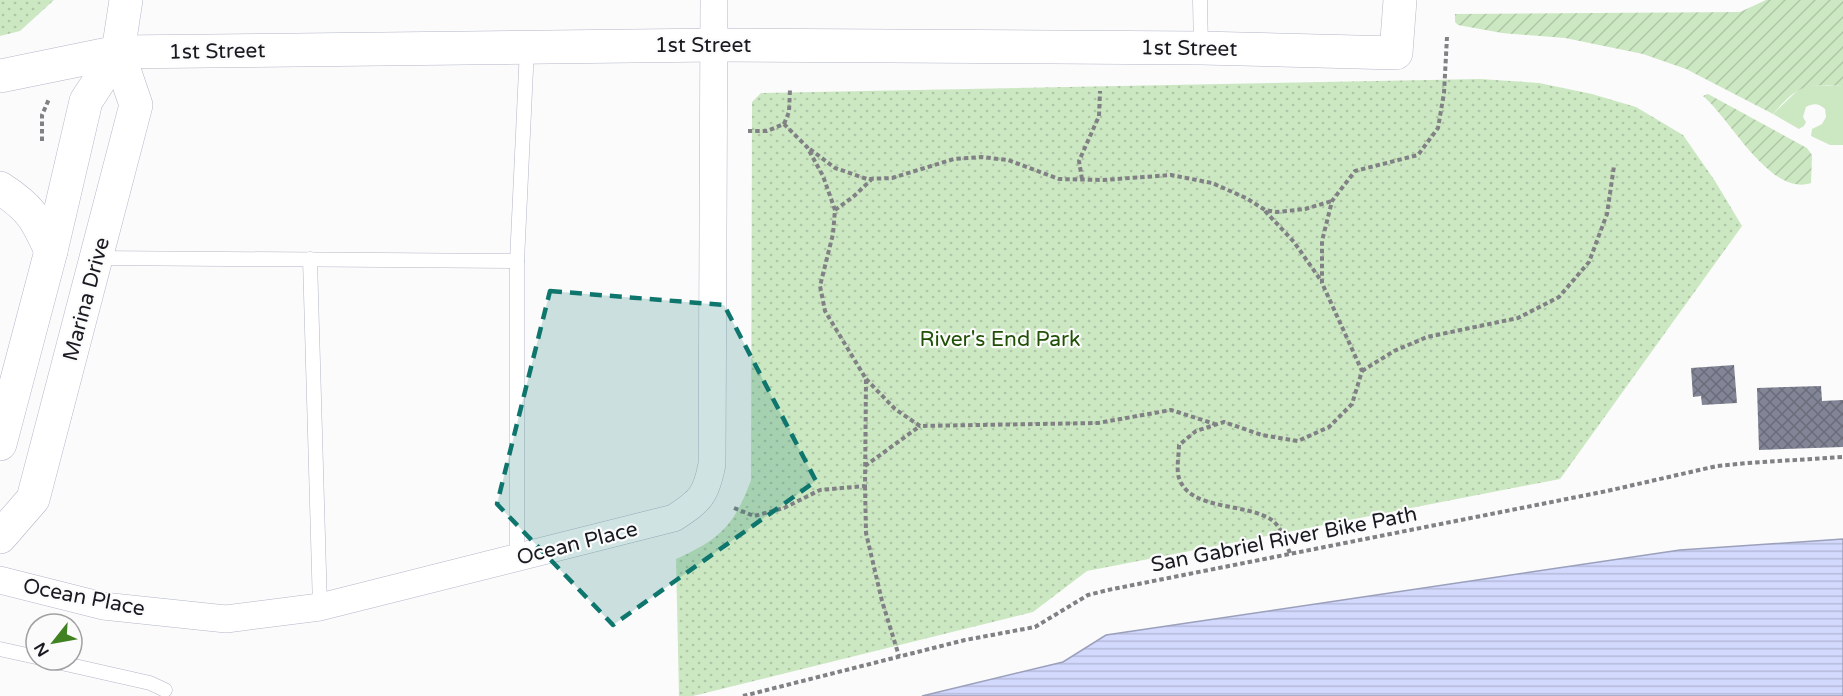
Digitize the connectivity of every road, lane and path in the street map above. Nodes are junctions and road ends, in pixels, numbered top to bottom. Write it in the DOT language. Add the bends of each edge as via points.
graph roads {
  1 [pos="126,0"];
  2 [pos="714,0"];
  3 [pos="1200,0"];
  4 [pos="1400,0"];
  5 [pos="1447,37"];
  6 [pos="715,45"];
  7 [pos="527,48"];
  8 [pos="1201,48"];
  9 [pos="118,52"];
  10 [pos="4,77"];
  11 [pos="790,89"];
  12 [pos="1100,92"];
  13 [pos="784,124"];
  14 [pos="748,131"];
  15 [pos="807,147"];
  16 [pos="1614,166"];
  17 [pos="871,179"];
  18 [pos="1082,179"];
  19 [pos="0,188"];
  20 [pos="1332,201"];
  21 [pos="835,210"];
  22 [pos="1265,210"];
  23 [pos="51,251"];
  24 [pos="97,258"];
  25 [pos="310,259"];
  26 [pos="517,261"];
  27 [pos="1322,283"];
  28 [pos="1362,371"];
  29 [pos="866,379"];
  30 [pos="1216,425"];
  31 [pos="920,426"];
  32 [pos="0,444"];
  33 [pos="1843,457"];
  34 [pos="865,466"];
  35 [pos="865,486"];
  36 [pos="734,508"];
  37 [pos="0,537"];
  38 [pos="1290,553"];
  39 [pos="517,559"];
  40 [pos="0,580"];
  41 [pos="320,607"];
  42 [pos="0,649"];
  43 [pos="24,654"];
  44 [pos="899,656"];
  45 [pos="84,668"];
  46 [pos="165,690"];
  47 [pos="743,696"];
  1 -- 9 [label="street, Marina Drive"];
  2 -- 6 [label="street, Ocean Place"];
  3 -- 8 [label="lane"];
  4 -- 8 [label="street, 1st Street" via="1396,53"];
  5 -- 20 [label="path" via="1438,128 1418,155 1355,171"];
  6 -- 7 [label="street, 1st Street"];
  6 -- 8 [label="street, 1st Street"];
  6 -- 39 [label="street, Ocean Place" via="712,464 708,487 695,504 674,518"];
  7 -- 9 [label="street, 1st Street"];
  7 -- 26 [label="lane"];
  9 -- 10 [label="street, 1st Street"];
  9 -- 23 [label="street, Marina Drive" via="86,101"];
  9 -- 24 [label="street, Marina Drive" via="136,105"];
  11 -- 13 [label="path"];
  12 -- 18 [label="path" via="1099,116 1079,162"];
  13 -- 14 [label="path" via="767,131"];
  13 -- 15 [label="path"];
  15 -- 17 [label="path" via="835,168"];
  15 -- 21 [label="path"];
  16 -- 28 [label="path" via="1606,214 1588,262 1559,297 1518,318 1427,337"];
  17 -- 18 [label="path" via="892,178 954,159 981,157 1008,160 1059,179"];
  17 -- 21 [label="path"];
  18 -- 22 [label="path" via="1172,175 1212,183"];
  19 -- 23 [label="street" via="36,218"];
  20 -- 22 [label="path" via="1277,212"];
  20 -- 27 [label="path" via="1322,241"];
  21 -- 29 [label="path" via="820,286 825,311"];
  22 -- 27 [label="path" via="1294,242"];
  23 -- 32 [label="street, Marina Drive"];
  24 -- 25 [label="lane"];
  24 -- 37 [label="street, Marina Drive" via="33,499"];
  25 -- 26 [label="lane"];
  25 -- 41 [label="lane"];
  26 -- 39 [label="lane"];
  27 -- 28 [label="path"];
  28 -- 30 [label="path" via="1352,404 1329,427 1298,441 1262,435 1224,422"];
  29 -- 31 [label="path" via="895,409"];
  29 -- 34 [label="path"];
  30 -- 31 [label="path" via="1171,410 1098,423"];
  30 -- 38 [label="path" via="1196,431 1179,445 1179,478 1189,493 1217,505 1260,513 1274,522"];
  31 -- 34 [label="path"];
  33 -- 38 [label="path, San Gabriel River Bike Path" via="1717,466"];
  34 -- 35 [label="path"];
  35 -- 36 [label="path" via="820,490 784,508 754,516"];
  35 -- 44 [label="path" via="866,533"];
  38 -- 44 [label="path, San Gabriel River Bike Path" via="1088,595 1035,627"];
  39 -- 41 [label="street, Ocean Place"];
  40 -- 41 [label="street, Ocean Place" via="102,606 226,619"];
  42 -- 43 [label="lane"];
  44 -- 47 [label="path, San Gabriel River Bike Path"];
  45 -- 46 [label="lane"];
}
